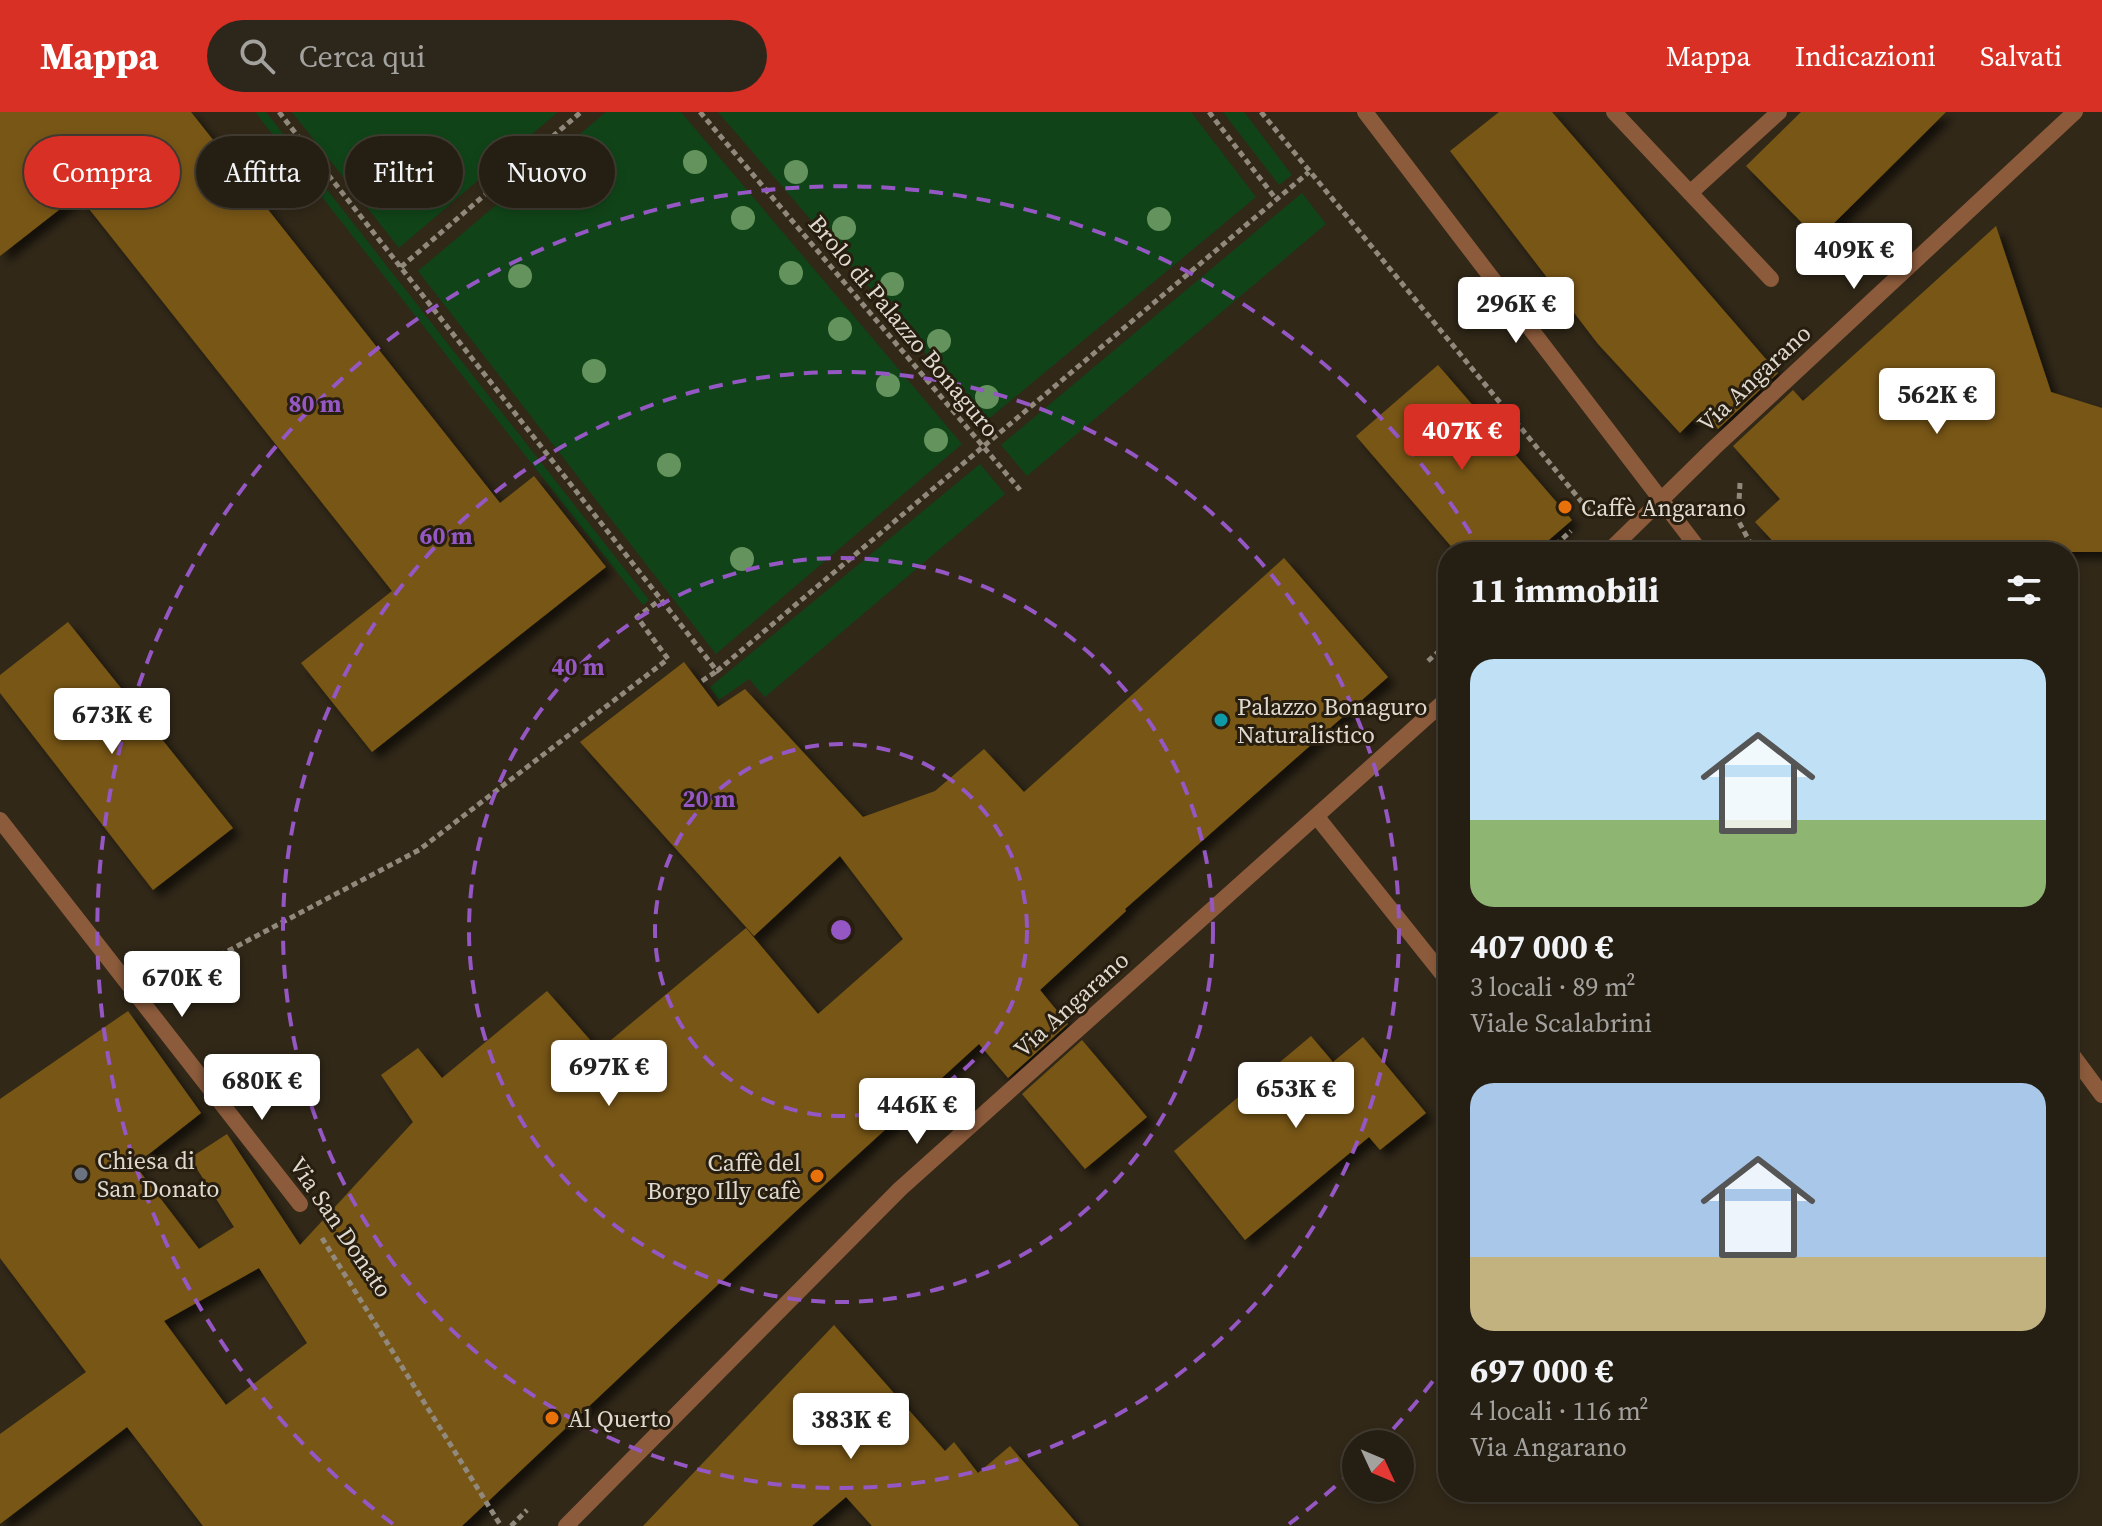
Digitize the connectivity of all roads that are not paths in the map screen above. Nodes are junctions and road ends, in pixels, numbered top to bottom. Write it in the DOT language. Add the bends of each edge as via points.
graph roads {
  1 [pos="1365,112"];
  2 [pos="1614,112"];
  3 [pos="1779,112"];
  4 [pos="2075,112"];
  5 [pos="1690,193"];
  6 [pos="1771,279"];
  7 [pos="1661,500"];
  8 [pos="1619,542"];
  9 [pos="1693,542"];
  10 [pos="1438,707"];
  11 [pos="1317,817"];
  12 [pos="0,820"];
  13 [pos="1438,968"];
  14 [pos="2078,1063"];
  15 [pos="2102,1095"];
  16 [pos="300,1204"];
  17 [pos="566,1526"];
  1 -- 7 [label="street"];
  2 -- 5 [label="street"];
  3 -- 5 [label="street"];
  4 -- 7 [label="street, Via Angarano"];
  5 -- 6 [label="street"];
  7 -- 8 [label="street, Via Angarano"];
  7 -- 9 [label="street"];
  10 -- 11 [label="street, Via Angarano"];
  11 -- 13 [label="street"];
  11 -- 17 [label="street, Via Angarano" via="900,1189"];
  12 -- 16 [label="street, Via San Donato"];
  14 -- 15 [label="street"];
}
